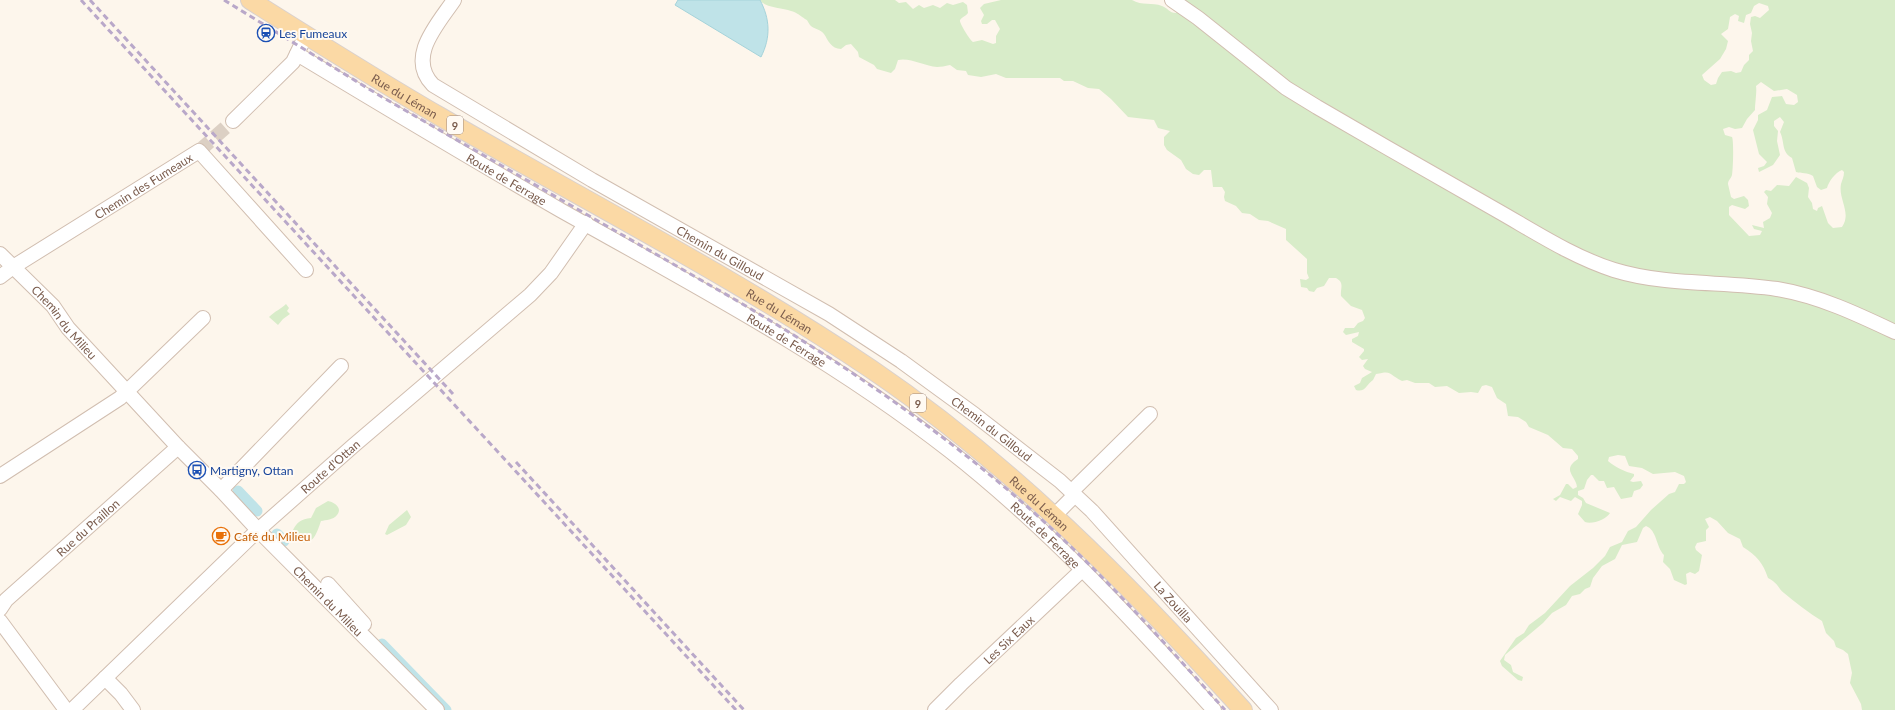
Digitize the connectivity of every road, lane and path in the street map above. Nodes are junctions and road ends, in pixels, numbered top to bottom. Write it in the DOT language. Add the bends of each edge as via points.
graph roads {
  1 [pos="250,0"];
  2 [pos="454,0"];
  3 [pos="1172,0"];
  4 [pos="306,35"];
  5 [pos="297,54"];
  6 [pos="232,121"];
  7 [pos="586,223"];
  8 [pos="0,254"];
  9 [pos="13,267"];
  10 [pos="306,270"];
  11 [pos="0,277"];
  12 [pos="203,318"];
  13 [pos="1895,332"];
  14 [pos="342,366"];
  15 [pos="127,391"];
  16 [pos="1150,414"];
  17 [pos="178,448"];
  18 [pos="0,476"];
  19 [pos="222,490"];
  20 [pos="1074,493"];
  21 [pos="1055,515"];
  22 [pos="258,530"];
  23 [pos="1082,570"];
  24 [pos="328,584"];
  25 [pos="0,609"];
  26 [pos="0,621"];
  27 [pos="375,636"];
  28 [pos="105,678"];
  29 [pos="66,710"];
  30 [pos="72,710"];
  31 [pos="133,710"];
  32 [pos="437,710"];
  33 [pos="935,710"];
  34 [pos="1214,710"];
  35 [pos="1243,710"];
  36 [pos="1271,710"];
  1 -- 4 [label="main road, Rue du Léman / 9"];
  2 -- 20 [label="street, Chemin du Gilloud" via="430,35 422,54 423,70 433,85 592,180 829,314 901,361 975,415"];
  3 -- 13 [label="street" via="1286,88 1552,242 1593,262 1614,270 1644,276 1694,283 1756,287 1810,296"];
  4 -- 5 [label="street"];
  4 -- 21 [label="main road, Rue du Léman / 9" via="438,116 688,258 871,369 958,433"];
  5 -- 6 [label="street" via="293,62"];
  5 -- 7 [label="street, Route de Ferrage" via="449,146"];
  7 -- 22 [label="street, Route d'Ottan" via="551,274 530,295 352,446"];
  7 -- 23 [label="street, Route de Ferrage" via="778,334 854,383 949,450 1018,508"];
  8 -- 9 [label="street, Chemin du Milieu"];
  9 -- 10 [label="street, Chemin des Fumeaux" via="199,151"];
  9 -- 11 [label="street"];
  9 -- 15 [label="street, Chemin du Milieu" via="52,306 68,328"];
  12 -- 15 [label="street"];
  14 -- 19 [label="street"];
  15 -- 17 [label="street, Chemin du Milieu"];
  15 -- 18 [label="street"];
  16 -- 20 [label="street"];
  17 -- 19 [label="street, Chemin du Milieu"];
  17 -- 25 [label="street, Rue du Praillon" via="6,600"];
  19 -- 22 [label="street, Chemin du Milieu"];
  20 -- 21 [label="street"];
  20 -- 36 [label="street, La Zouilla"];
  21 -- 35 [label="main road, Rue du Léman / 9" via="1138,596"];
  22 -- 28 [label="street, Route d'Ottan"];
  22 -- 32 [label="street, Chemin du Milieu"];
  23 -- 33 [label="street, Les Six Eaux"];
  23 -- 34 [label="street, Route de Ferrage" via="1125,612"];
  24 -- 27 [label="street"];
  26 -- 29 [label="street"];
  28 -- 30 [label="street, Route d'Ottan"];
  28 -- 31 [label="street"];
}
